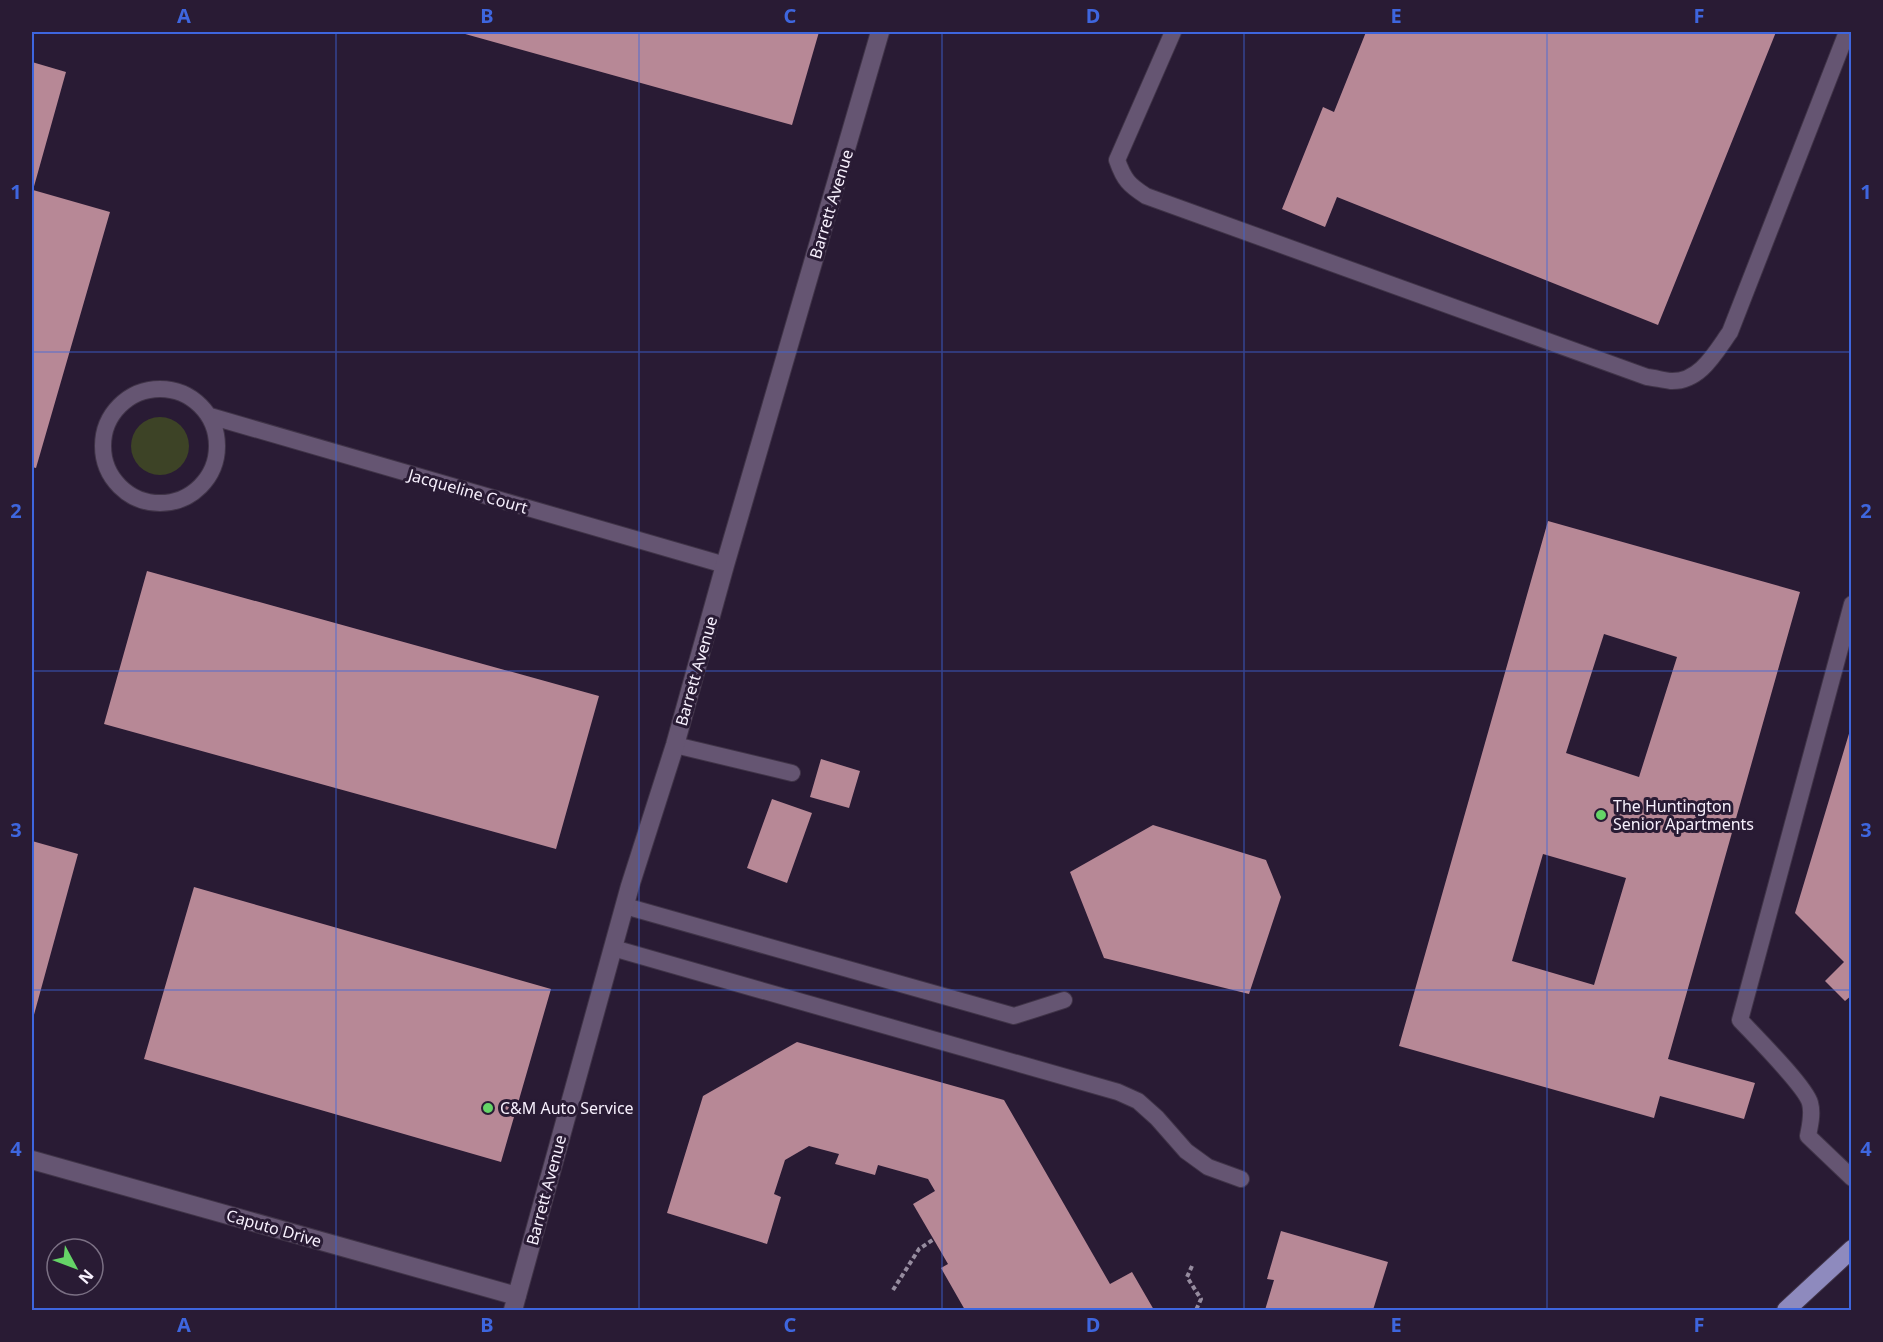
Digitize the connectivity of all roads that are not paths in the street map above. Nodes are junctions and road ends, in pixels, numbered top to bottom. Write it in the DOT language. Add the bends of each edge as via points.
graph roads {
  1 [pos="880,32"];
  2 [pos="1173,32"];
  3 [pos="1847,32"];
  4 [pos="210,416"];
  5 [pos="725,565"];
  6 [pos="1851,604"];
  7 [pos="675,745"];
  8 [pos="792,773"];
  9 [pos="625,906"];
  10 [pos="613,948"];
  11 [pos="1064,1000"];
  12 [pos="32,1160"];
  13 [pos="1851,1178"];
  14 [pos="1241,1179"];
  15 [pos="1851,1249"];
  16 [pos="515,1304"];
  17 [pos="1786,1311"];
  1 -- 5 [label="street, Barrett Avenue"];
  2 -- 3 [label="lane" via="1117,160 1130,186 1146,196 1647,377 1673,381 1692,376 1708,363 1730,332"];
  4 -- 4 [label="lane, Jacqueline Court" via="188,396 174,390 140,392 111,416 103,452 108,471 119,487 152,504 171,503 189,496 213,469 216,434"];
  4 -- 5 [label="lane, Jacqueline Court"];
  5 -- 7 [label="street, Barrett Avenue"];
  6 -- 13 [label="lane" via="1740,1020 1800,1085 1810,1101 1808,1136"];
  7 -- 8 [label="lane"];
  7 -- 9 [label="street, Barrett Avenue"];
  9 -- 10 [label="street, Barrett Avenue"];
  9 -- 11 [label="lane" via="1014,1016"];
  10 -- 14 [label="lane" via="1118,1092 1138,1101 1186,1151 1208,1167"];
  10 -- 16 [label="street, Barrett Avenue"];
  12 -- 16 [label="street, Caputo Drive"];
  15 -- 17 [label="main road"];
}
